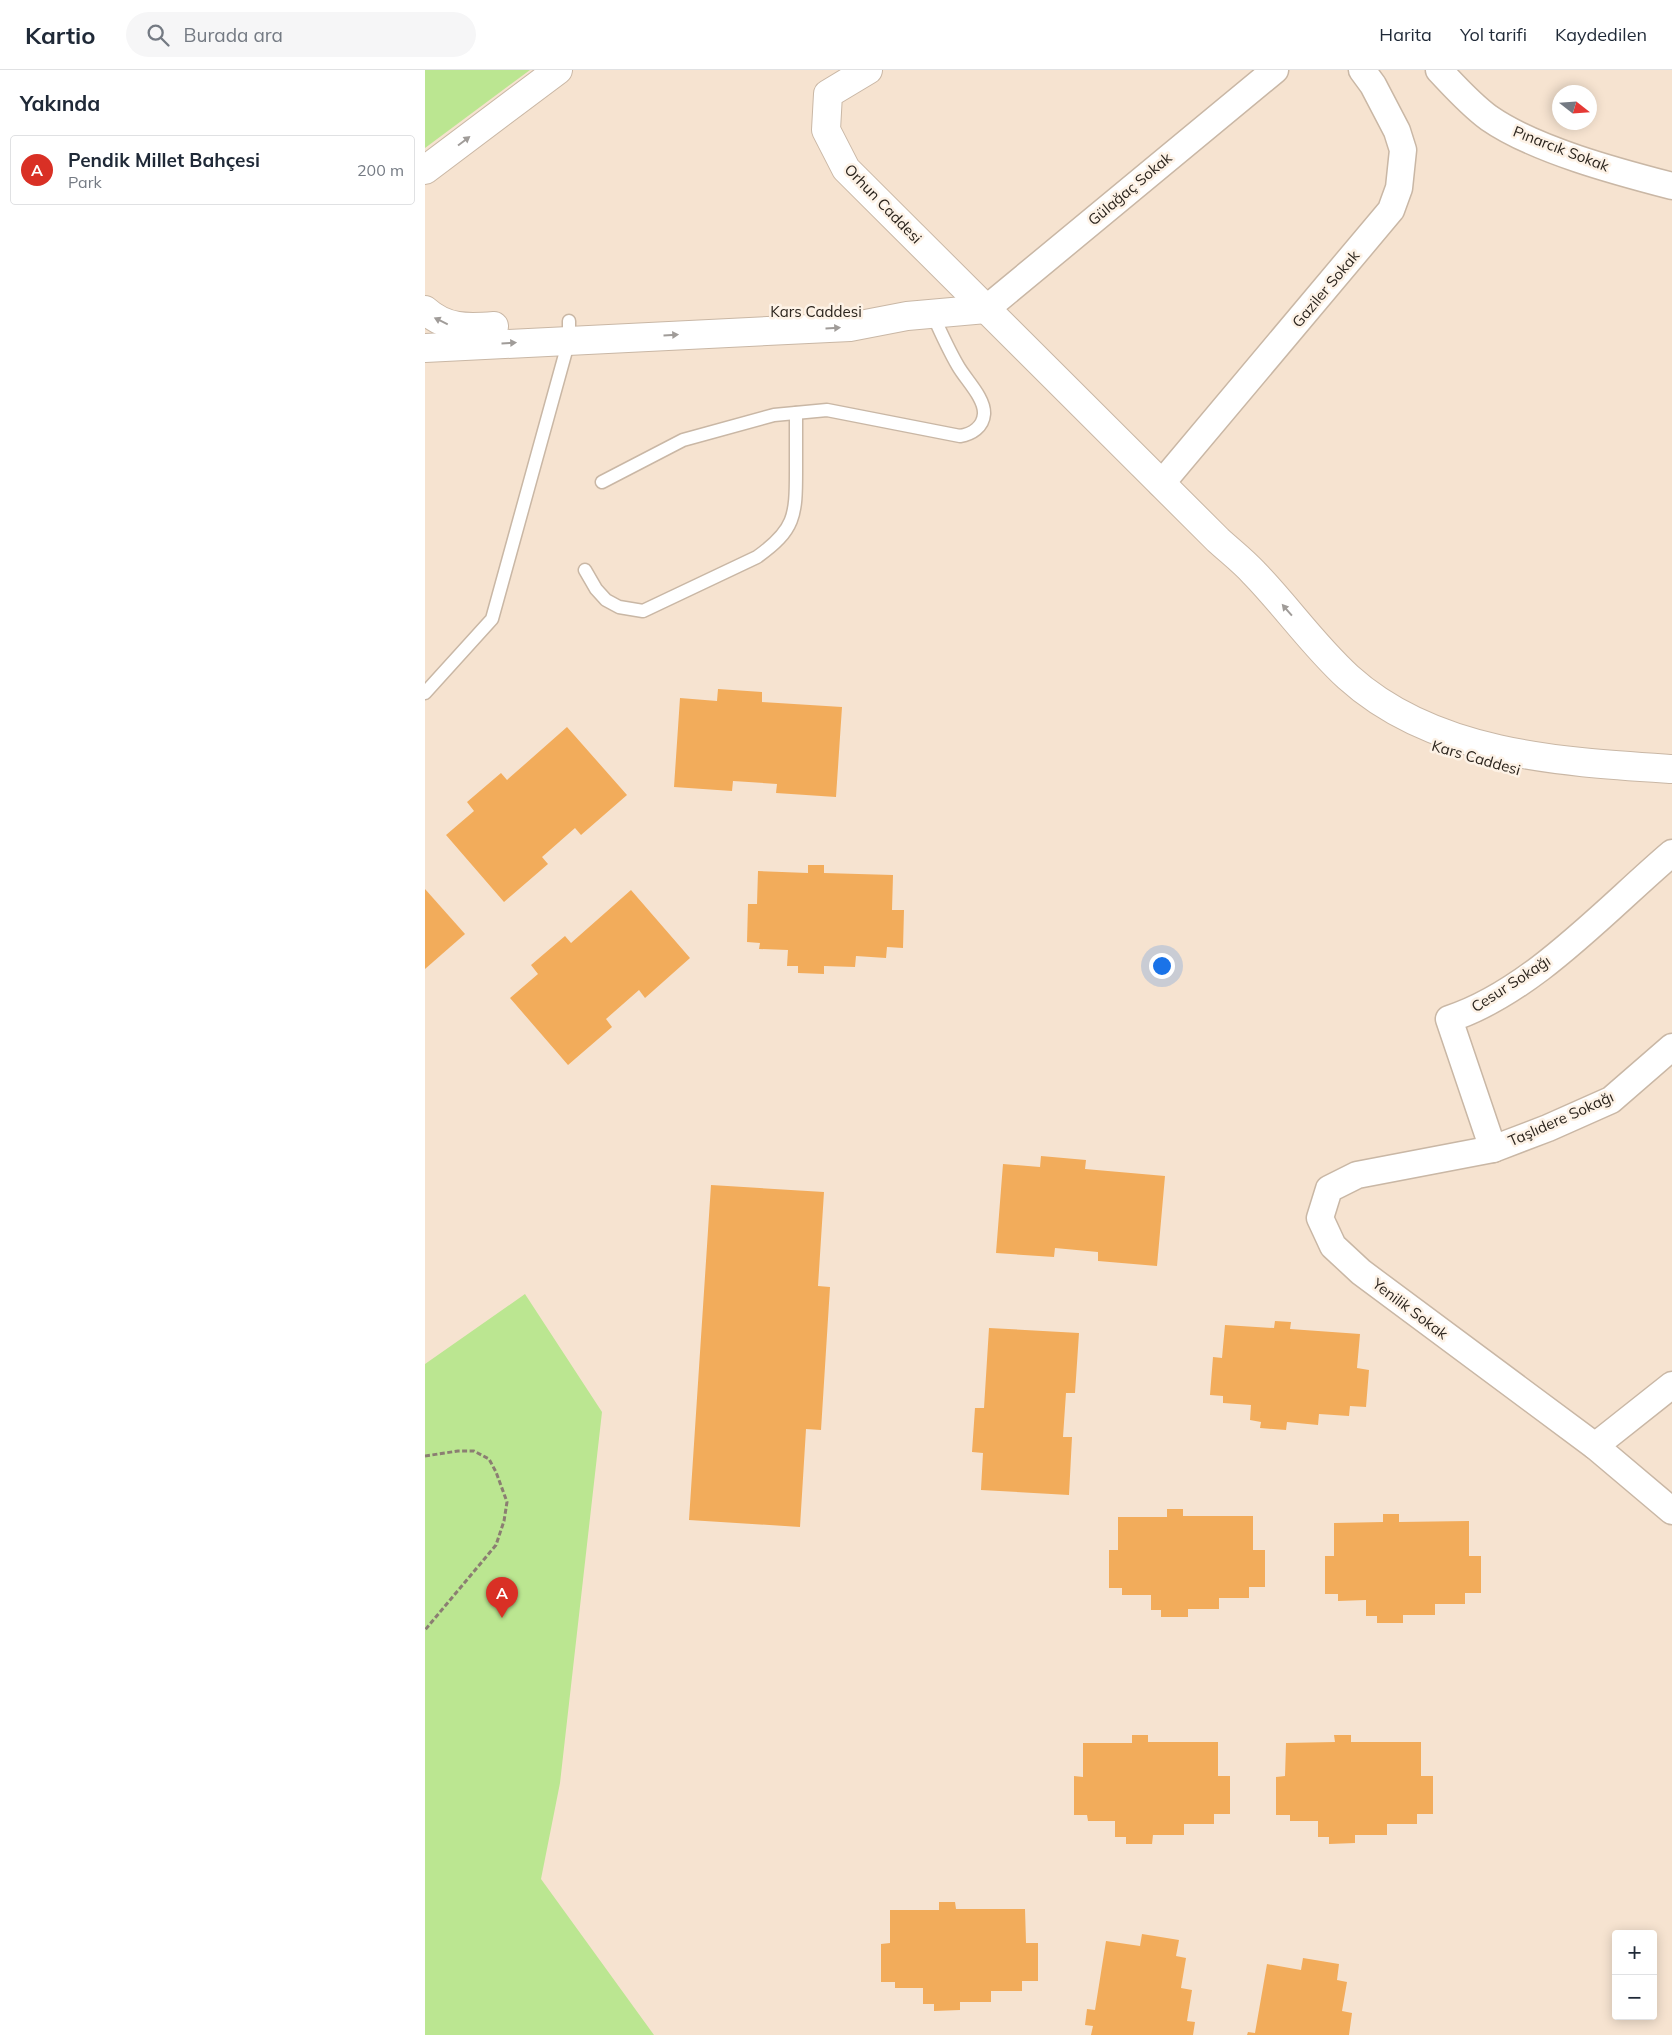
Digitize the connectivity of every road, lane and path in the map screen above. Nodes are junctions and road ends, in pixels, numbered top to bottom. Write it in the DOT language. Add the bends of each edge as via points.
graph roads {
  1 [pos="558,70"];
  2 [pos="868,70"];
  3 [pos="1275,70"];
  4 [pos="1362,70"];
  5 [pos="1439,70"];
  6 [pos="428,171"];
  7 [pos="1672,186"];
  8 [pos="986,309"];
  9 [pos="425,310"];
  10 [pos="920,314"];
  11 [pos="569,330"];
  12 [pos="425,348"];
  13 [pos="796,413"];
  14 [pos="602,482"];
  15 [pos="1161,484"];
  16 [pos="1217,540"];
  17 [pos="585,570"];
  18 [pos="425,692"];
  19 [pos="1672,769"];
  20 [pos="1672,785"];
  21 [pos="1672,853"];
  22 [pos="1672,1047"];
  23 [pos="1493,1149"];
  24 [pos="1672,1385"];
  25 [pos="1595,1446"];
  26 [pos="425,1456"];
  27 [pos="1672,1511"];
  28 [pos="425,1630"];
  6 -- 1 [label="street, one-way"];
  2 -- 8 [label="street, Orhun Caddesi" via="828,94 826,130 846,169"];
  3 -- 8 [label="street, Gülağaç Sokak"];
  4 -- 15 [label="street, Gaziler Sokak" via="1373,84 1403,150 1399,188 1391,210"];
  5 -- 7 [label="street, Pınarcık Sokak" via="1490,118 1525,138 1617,171"];
  8 -- 10 [label="street, Kars Caddesi"];
  8 -- 15 [label="street, Kars Caddesi"];
  11 -- 9 [label="street, Kars Caddesi, one-way" via="463,328 441,322"];
  10 -- 11 [label="street, Kars Caddesi" via="844,309"];
  10 -- 13 [label="lane" via="983,404 984,414 969,435 960,436 827,410"];
  12 -- 11 [label="street, Kars Caddesi, one-way"];
  11 -- 18 [label="lane" via="492,619"];
  13 -- 14 [label="lane" via="774,415 683,440"];
  13 -- 17 [label="lane" via="796,507 783,534 771,547 757,557 643,611 619,607 606,600 595,589"];
  15 -- 16 [label="street, Kars Caddesi"];
  19 -- 16 [label="street, Kars Caddesi, one-way" via="1523,754 1453,736 1423,724 1376,698 1349,678 1253,571"];
  16 -- 20 [label="street, Kars Caddesi" via="1242,584 1317,669 1359,706 1421,742 1514,770 1622,783"];
  21 -- 23 [label="street, Cesur Sokağı" via="1530,975 1469,1012 1449,1019"];
  22 -- 23 [label="street, Taşlıdere Sokağı" via="1611,1100"];
  23 -- 25 [label="street, Yenilik Sokak" via="1357,1175 1329,1189 1321,1218 1333,1246 1361,1272"];
  24 -- 25 [label="street"];
  25 -- 27 [label="street, Yenilik Sokak"];
  26 -- 28 [label="path" via="474,1450 489,1459 507,1502 496,1544"];
}
